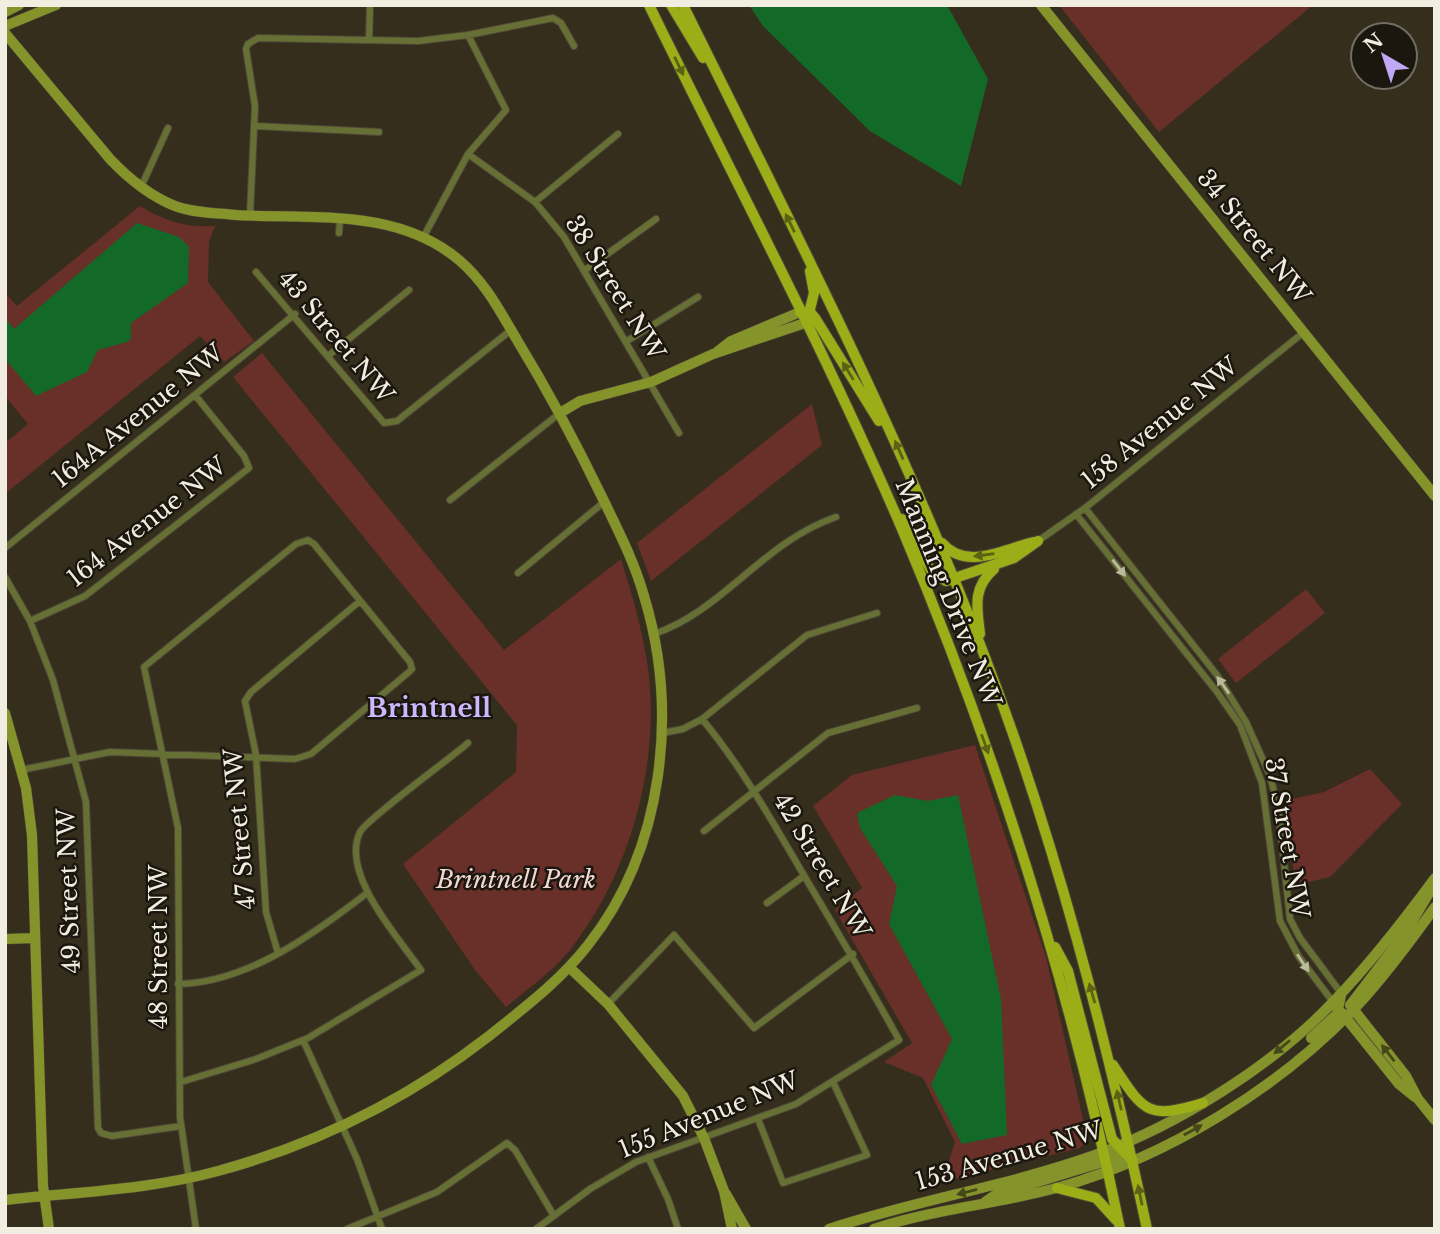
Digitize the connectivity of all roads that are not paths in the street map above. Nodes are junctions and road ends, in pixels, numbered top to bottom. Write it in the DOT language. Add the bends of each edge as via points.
graph roads {
  1 [pos="19,5"];
  2 [pos="56,5"];
  3 [pos="370,5"];
  4 [pos="649,5"];
  5 [pos="671,5"];
  6 [pos="683,5"];
  7 [pos="1041,5"];
  8 [pos="5,12"];
  9 [pos="5,26"];
  10 [pos="5,33"];
  11 [pos="468,35"];
  12 [pos="369,40"];
  13 [pos="574,46"];
  14 [pos="723,86"];
  15 [pos="255,126"];
  16 [pos="168,128"];
  17 [pos="379,132"];
  18 [pos="618,134"];
  19 [pos="467,154"];
  20 [pos="141,187"];
  21 [pos="535,202"];
  22 [pos="250,215"];
  23 [pos="340,219"];
  24 [pos="656,219"];
  25 [pos="339,233"];
  26 [pos="424,236"];
  27 [pos="809,261"];
  28 [pos="585,270"];
  29 [pos="256,272"];
  30 [pos="409,290"];
  31 [pos="698,297"];
  32 [pos="295,314"];
  33 [pos="805,316"];
  34 [pos="511,330"];
  35 [pos="1304,332"];
  36 [pos="627,341"];
  37 [pos="328,356"];
  38 [pos="651,382"];
  39 [pos="195,395"];
  40 [pos="560,413"];
  41 [pos="888,426"];
  42 [pos="679,433"];
  43 [pos="1435,496"];
  44 [pos="450,500"];
  45 [pos="604,502"];
  46 [pos="891,505"];
  47 [pos="1084,508"];
  48 [pos="1076,514"];
  49 [pos="836,517"];
  50 [pos="936,535"];
  51 [pos="1038,541"];
  52 [pos="5,548"];
  53 [pos="1002,564"];
  54 [pos="518,573"];
  55 [pos="5,576"];
  56 [pos="954,580"];
  57 [pos="360,601"];
  58 [pos="877,613"];
  59 [pos="30,621"];
  60 [pos="654,634"];
  61 [pos="983,651"];
  62 [pos="917,708"];
  63 [pos="5,713"];
  64 [pos="702,719"];
  65 [pos="662,733"];
  66 [pos="468,743"];
  67 [pos="162,754"];
  68 [pos="256,755"];
  69 [pos="74,758"];
  70 [pos="21,770"];
  71 [pos="754,791"];
  72 [pos="704,831"];
  73 [pos="804,876"];
  74 [pos="1435,879"];
  75 [pos="367,893"];
  76 [pos="767,903"];
  77 [pos="1435,907"];
  78 [pos="1045,929"];
  79 [pos="35,938"];
  80 [pos="5,939"];
  81 [pos="278,953"];
  82 [pos="853,954"];
  83 [pos="569,967"];
  84 [pos="178,984"];
  85 [pos="1341,993"];
  86 [pos="608,1004"];
  87 [pos="1352,1007"];
  88 [pos="1339,1009"];
  89 [pos="303,1040"];
  90 [pos="899,1041"];
  91 [pos="1110,1059"];
  92 [pos="181,1082"];
  93 [pos="833,1083"];
  94 [pos="1418,1099"];
  95 [pos="1203,1103"];
  96 [pos="758,1119"];
  97 [pos="1435,1120"];
  98 [pos="181,1126"];
  99 [pos="342,1126"];
  100 [pos="704,1138"];
  101 [pos="1128,1142"];
  102 [pos="1124,1154"];
  103 [pos="648,1157"];
  104 [pos="1106,1162"];
  105 [pos="190,1178"];
  106 [pos="1057,1188"];
  107 [pos="724,1191"];
  108 [pos="44,1196"];
  109 [pos="5,1200"];
  110 [pos="978,1206"];
  111 [pos="554,1216"];
  112 [pos="378,1217"];
  113 [pos="50,1229"];
  114 [pos="196,1229"];
  115 [pos="347,1229"];
  116 [pos="382,1229"];
  117 [pos="536,1229"];
  118 [pos="678,1229"];
  119 [pos="732,1229"];
  120 [pos="746,1229"];
  121 [pos="829,1229"];
  122 [pos="874,1229"];
  123 [pos="1119,1229"];
  124 [pos="1147,1229"];
  1 -- 8 [label="street"];
  2 -- 9 [label="street"];
  3 -- 12 [label="street"];
  4 -- 33 [label="main road, Manning Drive NW, one-way"];
  5 -- 14 [label="main road"];
  6 -- 14 [label="main road, Manning Drive NW"];
  7 -- 35 [label="street, 34 Street NW"];
  10 -- 20 [label="street" via="110,159"];
  11 -- 12 [label="street"];
  11 -- 13 [label="street" via="556,19"];
  11 -- 19 [label="street" via="506,110"];
  12 -- 15 [label="street" via="258,38 248,44"];
  27 -- 14 [label="main road, Manning Drive NW, one-way"];
  15 -- 17 [label="street"];
  15 -- 22 [label="street"];
  16 -- 20 [label="street"];
  18 -- 21 [label="street"];
  19 -- 21 [label="street, 38 Street NW"];
  19 -- 26 [label="street"];
  20 -- 22 [label="street" via="192,211"];
  21 -- 28 [label="street, 38 Street NW"];
  22 -- 23 [label="street"];
  23 -- 25 [label="street"];
  23 -- 26 [label="street" via="383,223"];
  24 -- 28 [label="street"];
  26 -- 34 [label="street" via="473,274"];
  27 -- 33 [label="main road" via="814,293"];
  27 -- 41 [label="main road, Manning Drive NW"];
  28 -- 36 [label="street, 38 Street NW"];
  29 -- 32 [label="street, 43 Street NW"];
  30 -- 37 [label="street"];
  31 -- 36 [label="street"];
  32 -- 37 [label="street, 43 Street NW"];
  32 -- 39 [label="street, 164A Avenue NW"];
  33 -- 38 [label="street" via="731,341"];
  41 -- 33 [label="main road, one-way" via="878,420"];
  33 -- 46 [label="main road, Manning Drive NW"];
  34 -- 37 [label="street, 43 Street NW" via="388,424 378,418"];
  34 -- 40 [label="street"];
  35 -- 43 [label="street, 34 Street NW"];
  35 -- 47 [label="street, 158 Avenue NW"];
  36 -- 38 [label="street, 38 Street NW"];
  38 -- 40 [label="street" via="580,401"];
  38 -- 42 [label="street, 38 Street NW"];
  39 -- 52 [label="street, 164A Avenue NW"];
  39 -- 59 [label="street, 164 Avenue NW" via="249,468 85,596"];
  40 -- 44 [label="street"];
  40 -- 45 [label="street"];
  50 -- 41 [label="main road, Manning Drive NW, one-way"];
  45 -- 54 [label="street"];
  45 -- 60 [label="street" via="633,563"];
  46 -- 56 [label="main road" via="932,572 939,579"];
  46 -- 78 [label="main road, Manning Drive NW, one-way" via="1003,794"];
  47 -- 48 [label="street, 158 Avenue NW"];
  85 -- 47 [label="street, 37 Street NW, one-way" via="1290,919 1278,805 1246,722 1217,675"];
  48 -- 51 [label="street, 158 Avenue NW"];
  48 -- 88 [label="street, 37 Street NW, one-way" via="1240,726 1262,783 1280,922 1299,957"];
  49 -- 60 [label="street" via="791,536 692,617"];
  51 -- 50 [label="main road, one-way" via="968,557 944,547"];
  50 -- 56 [label="main road, Manning Drive NW"];
  51 -- 53 [label="main road"];
  53 -- 56 [label="main road"];
  53 -- 61 [label="main road" via="978,589"];
  55 -- 59 [label="street, 49 Street NW"];
  56 -- 61 [label="main road, Manning Drive NW"];
  57 -- 67 [label="street, 48 Street NW" via="314,544 307,540 296,544 144,667"];
  57 -- 68 [label="street, 47 Street NW" via="244,701"];
  57 -- 68 [label="street" via="412,669 311,754 295,759"];
  58 -- 64 [label="street" via="807,635"];
  59 -- 69 [label="street, 49 Street NW" via="53,680"];
  60 -- 65 [label="street"];
  91 -- 61 [label="main road, Manning Drive NW, one-way" via="1056,867"];
  62 -- 71 [label="street" via="828,733"];
  63 -- 70 [label="street"];
  64 -- 65 [label="street"];
  64 -- 71 [label="street, 42 Street NW"];
  65 -- 83 [label="street" via="652,807 632,869 608,916"];
  66 -- 75 [label="street" via="360,831 355,854"];
  67 -- 68 [label="street"];
  67 -- 69 [label="street" via="110,752"];
  67 -- 84 [label="street, 48 Street NW" via="178,828"];
  68 -- 81 [label="street, 47 Street NW" via="266,912"];
  69 -- 70 [label="street"];
  69 -- 98 [label="street, 49 Street NW" via="89,828 96,1122 101,1133 112,1136"];
  70 -- 79 [label="street" via="32,835"];
  71 -- 72 [label="street"];
  71 -- 73 [label="street, 42 Street NW"];
  73 -- 76 [label="street"];
  73 -- 82 [label="street, 42 Street NW"];
  74 -- 85 [label="street"];
  74 -- 87 [label="street" via="1412,922"];
  75 -- 81 [label="street"];
  75 -- 89 [label="street" via="421,970"];
  77 -- 87 [label="street, 153 Avenue NW" via="1390,968"];
  78 -- 102 [label="main road" via="1068,971 1109,1132"];
  78 -- 104 [label="main road, Manning Drive NW"];
  79 -- 80 [label="street"];
  79 -- 108 [label="street"];
  81 -- 84 [label="street" via="212,980"];
  82 -- 86 [label="street" via="754,1028 674,935"];
  82 -- 90 [label="street, 42 Street NW"];
  83 -- 86 [label="street"];
  83 -- 99 [label="street" via="453,1063"];
  84 -- 92 [label="street, 48 Street NW"];
  85 -- 87 [label="street"];
  85 -- 88 [label="street"];
  86 -- 100 [label="street" via="676,1086"];
  87 -- 88 [label="street, 153 Avenue NW"];
  94 -- 87 [label="street, one-way" via="1406,1076"];
  88 -- 94 [label="street" via="1399,1084"];
  88 -- 95 [label="street, 153 Avenue NW, one-way"];
  102 -- 88 [label="street, 153 Avenue NW, one-way" via="1194,1130 1253,1094"];
  89 -- 92 [label="street"];
  89 -- 99 [label="street"];
  90 -- 93 [label="street, 155 Avenue NW"];
  91 -- 95 [label="main road" via="1130,1090 1157,1112"];
  101 -- 91 [label="main road, Manning Drive NW, one-way"];
  92 -- 98 [label="street, 48 Street NW"];
  93 -- 96 [label="street, 155 Avenue NW"];
  93 -- 96 [label="street" via="867,1155 783,1183"];
  94 -- 97 [label="street"];
  95 -- 101 [label="street, 153 Avenue NW"];
  96 -- 100 [label="street, 155 Avenue NW"];
  98 -- 105 [label="street, 48 Street NW"];
  99 -- 105 [label="street" via="283,1151"];
  99 -- 112 [label="street"];
  100 -- 103 [label="street, 155 Avenue NW"];
  100 -- 107 [label="street"];
  101 -- 102 [label="main road, Manning Drive NW"];
  101 -- 102 [label="street, 153 Avenue NW"];
  102 -- 104 [label="street, 153 Avenue NW"];
  102 -- 104 [label="street, 153 Avenue NW"];
  124 -- 102 [label="main road, Manning Drive NW, one-way"];
  103 -- 111 [label="street, 155 Avenue NW"];
  103 -- 118 [label="street"];
  104 -- 106 [label="street, 153 Avenue NW"];
  104 -- 110 [label="street" via="995,1195"];
  104 -- 121 [label="street, 153 Avenue NW, one-way" via="1020,1179"];
  104 -- 123 [label="main road, Manning Drive NW"];
  105 -- 108 [label="street"];
  105 -- 114 [label="street, 48 Street NW"];
  106 -- 110 [label="street, 153 Avenue NW"];
  106 -- 123 [label="main road" via="1096,1198"];
  107 -- 119 [label="street"];
  107 -- 120 [label="street"];
  108 -- 109 [label="street"];
  108 -- 113 [label="street"];
  110 -- 122 [label="street, 153 Avenue NW"];
  111 -- 112 [label="street" via="507,1143 437,1192"];
  111 -- 117 [label="street, 155 Avenue NW"];
  112 -- 115 [label="street"];
  112 -- 116 [label="street"];
}
